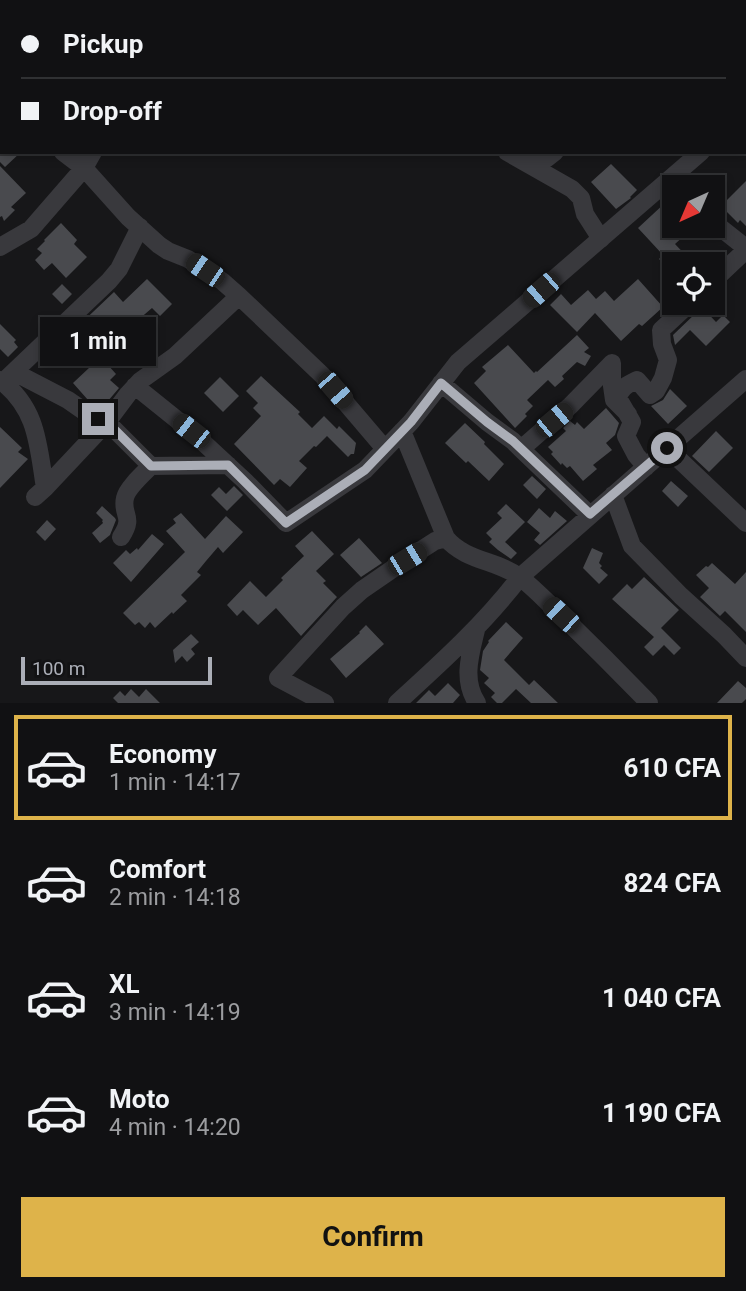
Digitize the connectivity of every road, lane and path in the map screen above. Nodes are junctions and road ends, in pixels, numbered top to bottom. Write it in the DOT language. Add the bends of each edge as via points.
graph roads {
  1 [pos="69,154"];
  2 [pos="511,154"];
  3 [pos="552,154"];
  4 [pos="699,154"];
  5 [pos="88,160"];
  6 [pos="532,166"];
  7 [pos="680,175"];
  8 [pos="662,192"];
  9 [pos="140,227"];
  10 [pos="725,232"];
  11 [pos="601,239"];
  12 [pos="0,247"];
  13 [pos="746,249"];
  14 [pos="725,269"];
  15 [pos="239,296"];
  16 [pos="677,315"];
  17 [pos="6,378"];
  18 [pos="746,380"];
  19 [pos="441,383"];
  20 [pos="135,386"];
  21 [pos="628,414"];
  22 [pos="107,422"];
  23 [pos="402,431"];
  24 [pos="667,448"];
  25 [pos="385,449"];
  26 [pos="521,449"];
  27 [pos="228,465"];
  28 [pos="151,466"];
  29 [pos="646,467"];
  30 [pos="613,495"];
  31 [pos="590,514"];
  32 [pos="746,523"];
  33 [pos="121,537"];
  34 [pos="446,538"];
  35 [pos="520,577"];
  36 [pos="476,630"];
  37 [pos="746,658"];
  38 [pos="300,697"];
  39 [pos="474,702"];
  40 [pos="325,703"];
  41 [pos="397,703"];
  42 [pos="649,703"];
  1 -- 5 [label="street"];
  2 -- 6 [label="street"];
  3 -- 6 [label="street"];
  4 -- 7 [label="street"];
  5 -- 9 [label="street" via="93,176"];
  5 -- 12 [label="street" via="31,229"];
  6 -- 11 [label="street" via="578,194"];
  8 -- 11 [label="street"];
  9 -- 15 [label="street" via="159,245 188,259"];
  9 -- 17 [label="street" via="109,281"];
  10 -- 13 [label="street"];
  11 -- 19 [label="street" via="458,362"];
  13 -- 14 [label="street"];
  15 -- 20 [label="street" via="181,351"];
  15 -- 25 [label="street" via="322,375"];
  16 -- 21 [label="street" via="661,330 668,360 656,391 650,395 637,380 620,390 618,398"];
  17 -- 22 [label="street" via="68,400"];
  17 -- 22 [label="street" via="38,438 40,493"];
  18 -- 24 [label="street"];
  19 -- 23 [label="street"];
  19 -- 26 [label="street"];
  20 -- 22 [label="street"];
  20 -- 27 [label="street"];
  21 -- 26 [label="street" via="614,400 612,363"];
  21 -- 29 [label="street" via="632,422 626,436"];
  22 -- 28 [label="street"];
  23 -- 25 [label="street"];
  23 -- 34 [label="street"];
  24 -- 29 [label="street"];
  24 -- 32 [label="street"];
  25 -- 27 [label="street" via="365,470 286,523"];
  26 -- 31 [label="street"];
  27 -- 28 [label="street"];
  28 -- 33 [label="street" via="125,498 128,524"];
  29 -- 30 [label="street"];
  30 -- 31 [label="street"];
  30 -- 37 [label="street" via="632,547"];
  31 -- 35 [label="street"];
  34 -- 35 [label="street" via="462,552"];
  34 -- 38 [label="street" via="389,570 343,607 278,678"];
  35 -- 36 [label="street"];
  35 -- 42 [label="street"];
  36 -- 39 [label="street" via="468,669"];
  36 -- 41 [label="street"];
  38 -- 40 [label="street"];
}
